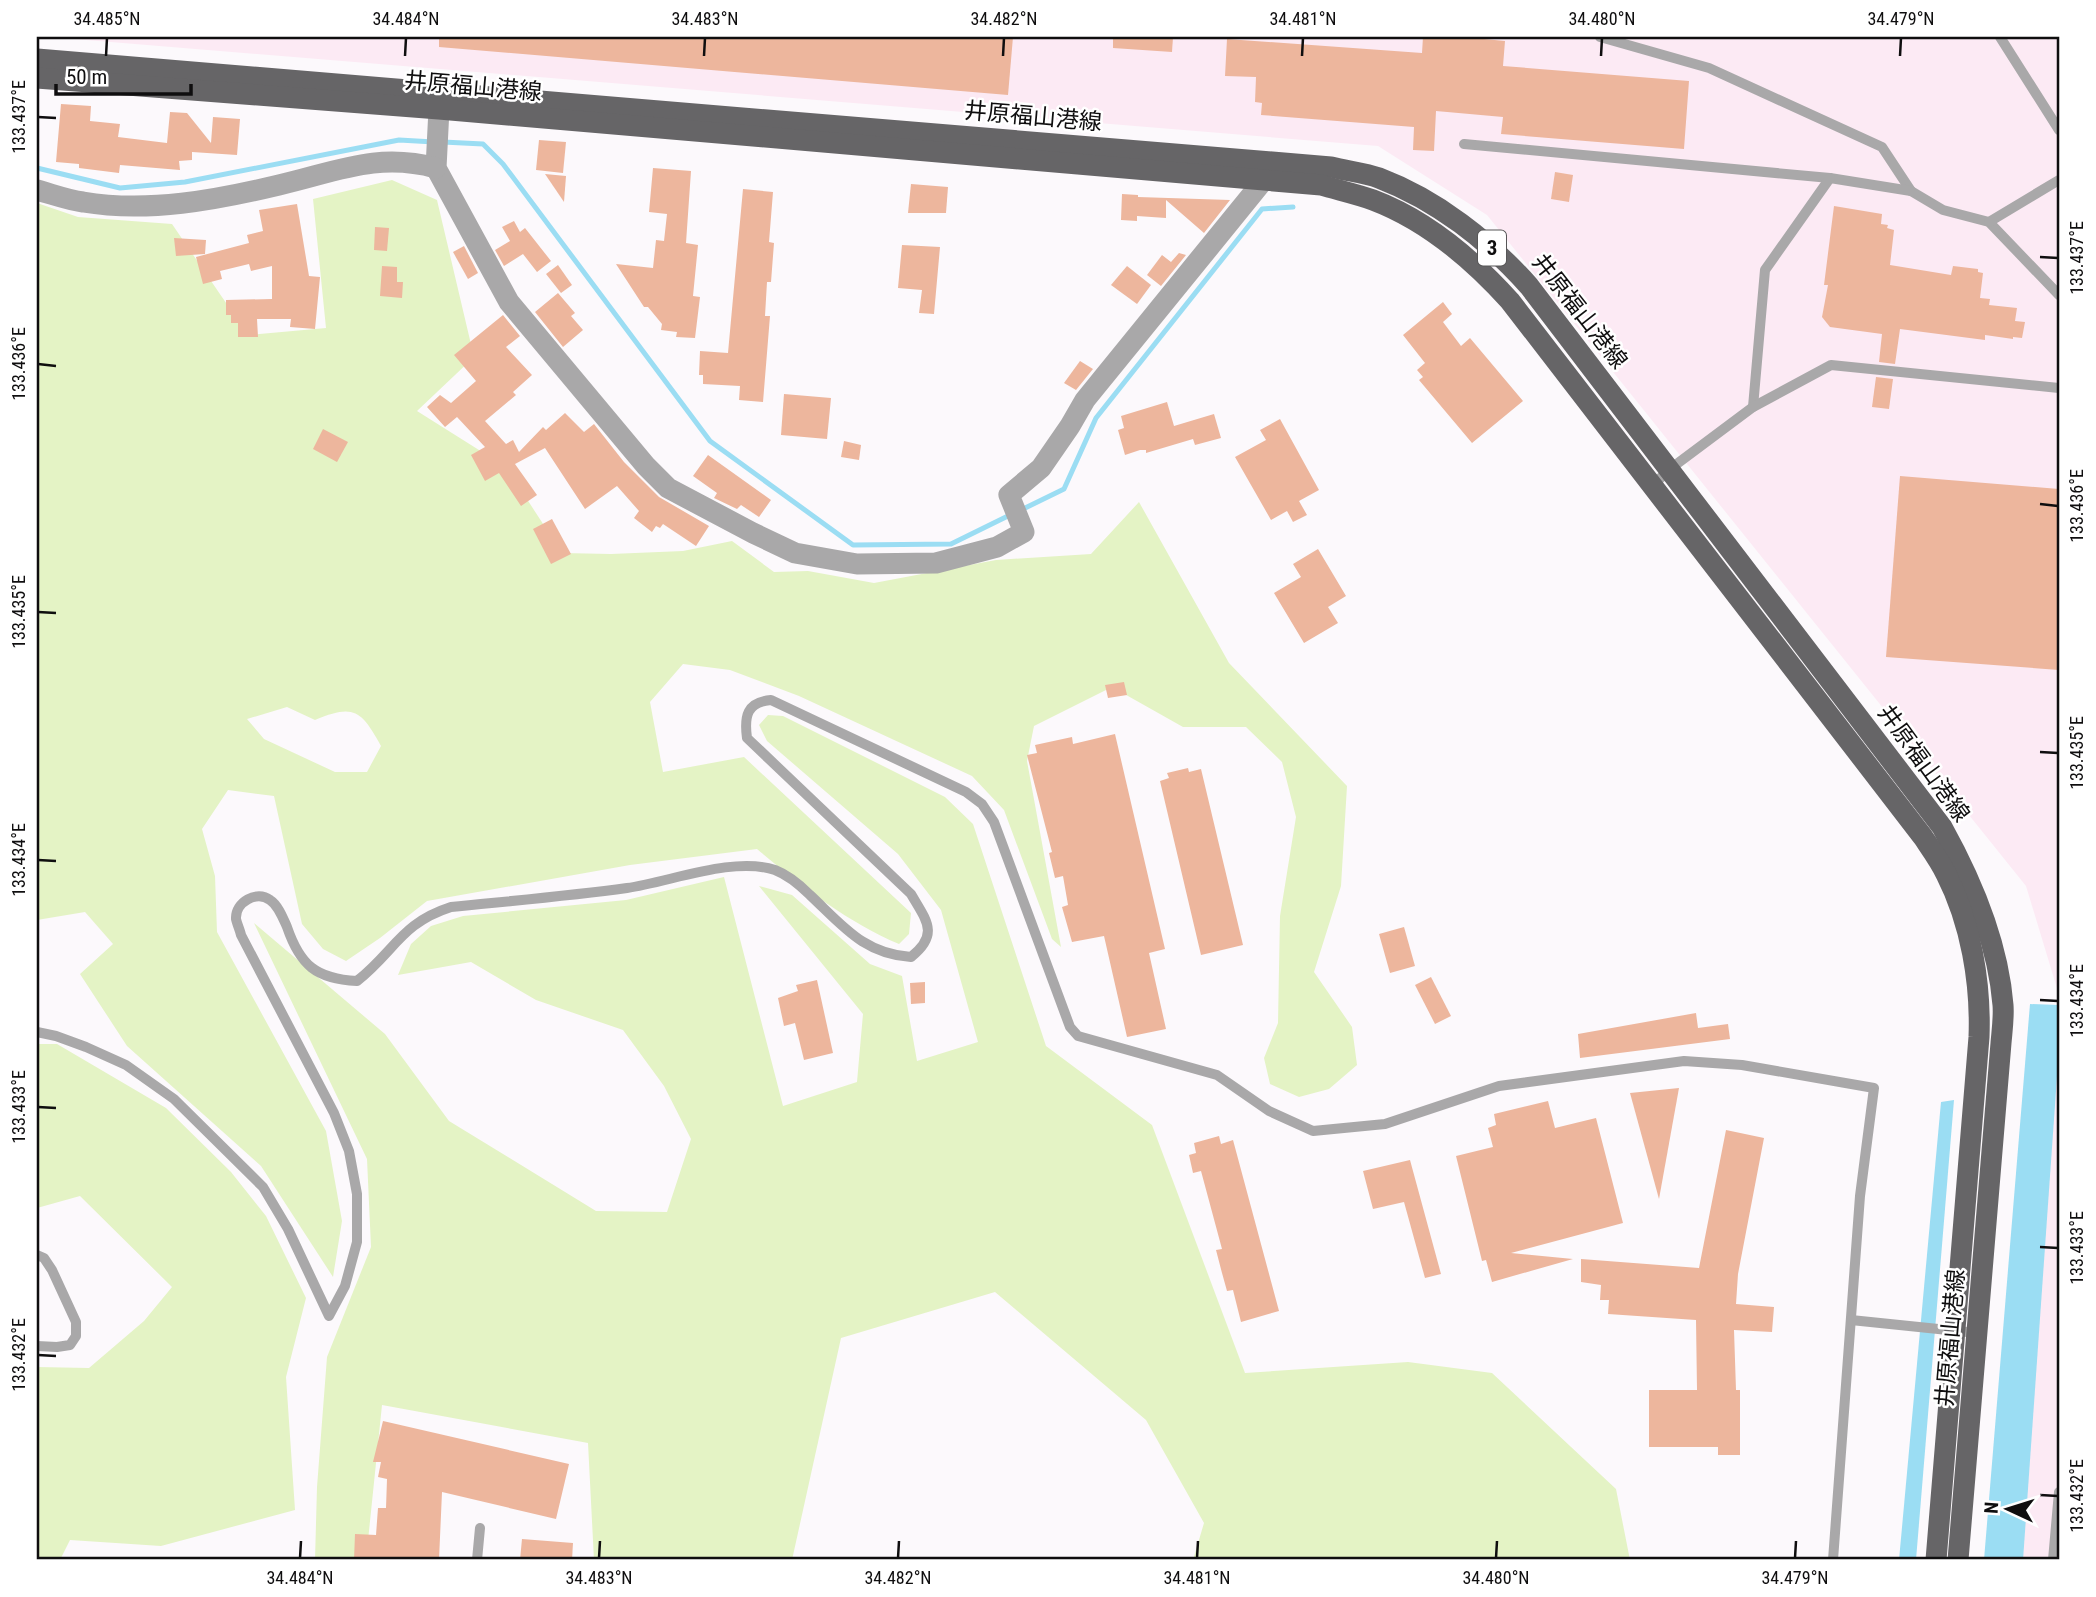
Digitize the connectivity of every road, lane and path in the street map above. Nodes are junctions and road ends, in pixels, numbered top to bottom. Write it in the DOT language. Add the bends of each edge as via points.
graph roads {
  1 [pos="1600,37"];
  2 [pos="2000,37"];
  3 [pos="37,58"];
  4 [pos="37,78"];
  5 [pos="439,109"];
  6 [pos="2059,130"];
  7 [pos="1464,144"];
  8 [pos="436,164"];
  9 [pos="1830,178"];
  10 [pos="2059,180"];
  11 [pos="1263,181"];
  12 [pos="37,190"];
  13 [pos="1911,191"];
  14 [pos="1989,222"];
  15 [pos="2059,295"];
  16 [pos="2059,387"];
  17 [pos="1753,407"];
  18 [pos="1670,469"];
  19 [pos="1653,485"];
  20 [pos="37,1032"];
  21 [pos="37,1255"];
  22 [pos="1851,1320"];
  23 [pos="1967,1333"];
  24 [pos="37,1346"];
  25 [pos="2059,1492"];
  26 [pos="480,1528"];
  27 [pos="477,1560"];
  28 [pos="1833,1560"];
  29 [pos="1936,1560"];
  30 [pos="1958,1560"];
  31 [pos="2053,1560"];
  1 -- 13 [label="lane" via="1709,68 1882,147"];
  2 -- 6 [label="lane"];
  3 -- 18 [label="main road, 井原福山港線 / 3" via="1332,167 1378,178 1428,203 1501,255"];
  4 -- 5 [label="main road, 井原福山港線 / 3"];
  5 -- 8 [label="street"];
  5 -- 11 [label="main road, 井原福山港線 / 3"];
  7 -- 9 [label="lane"];
  8 -- 11 [label="street" via="509,302 668,488 795,553 857,564 936,563 997,547 1024,532 1009,495 1041,468 1085,400"];
  8 -- 12 [label="street" via="370,162 277,186 177,204 83,202"];
  9 -- 13 [label="lane"];
  9 -- 17 [label="lane" via="1765,270"];
  10 -- 14 [label="lane"];
  11 -- 19 [label="main road, 井原福山港線 / 3" via="1321,186 1374,200 1445,240 1510,301"];
  13 -- 14 [label="lane" via="1943,210"];
  14 -- 15 [label="lane"];
  16 -- 17 [label="lane" via="1831,365"];
  17 -- 18 [label="lane"];
  18 -- 19 [label="lane"];
  18 -- 23 [label="main road, 井原福山港線 / 3" via="1942,827 1983,912 2003,1005"];
  19 -- 23 [label="main road, 井原福山港線 / 3" via="1923,837 1946,874 1963,917 1980,1004"];
  20 -- 22 [label="lane" via="127,1065 174,1099 263,1187 329,1316 345,1286 357,1242 357,1194 349,1151 242,935 236,918 240,907 249,898 262,895 272,901 294,948 310,968 335,980 357,981 408,929 429,914 452,907 630,888 757,867 775,870 798,884 859,940 892,956 912,957 928,936 911,894 747,738 745,722 750,709 771,700 966,792 982,804 994,822 1070,1027 1078,1036 1217,1075 1269,1111 1313,1131 1385,1124 1499,1086 1684,1061 1742,1065 1874,1088"];
  21 -- 24 [label="lane" via="52,1270 76,1322 76,1336 70,1345"];
  22 -- 23 [label="lane"];
  22 -- 28 [label="lane"];
  23 -- 29 [label="main road, 井原福山港線 / 3"];
  23 -- 30 [label="main road, 井原福山港線 / 3"];
  25 -- 31 [label="lane"];
  26 -- 27 [label="lane"];
}
